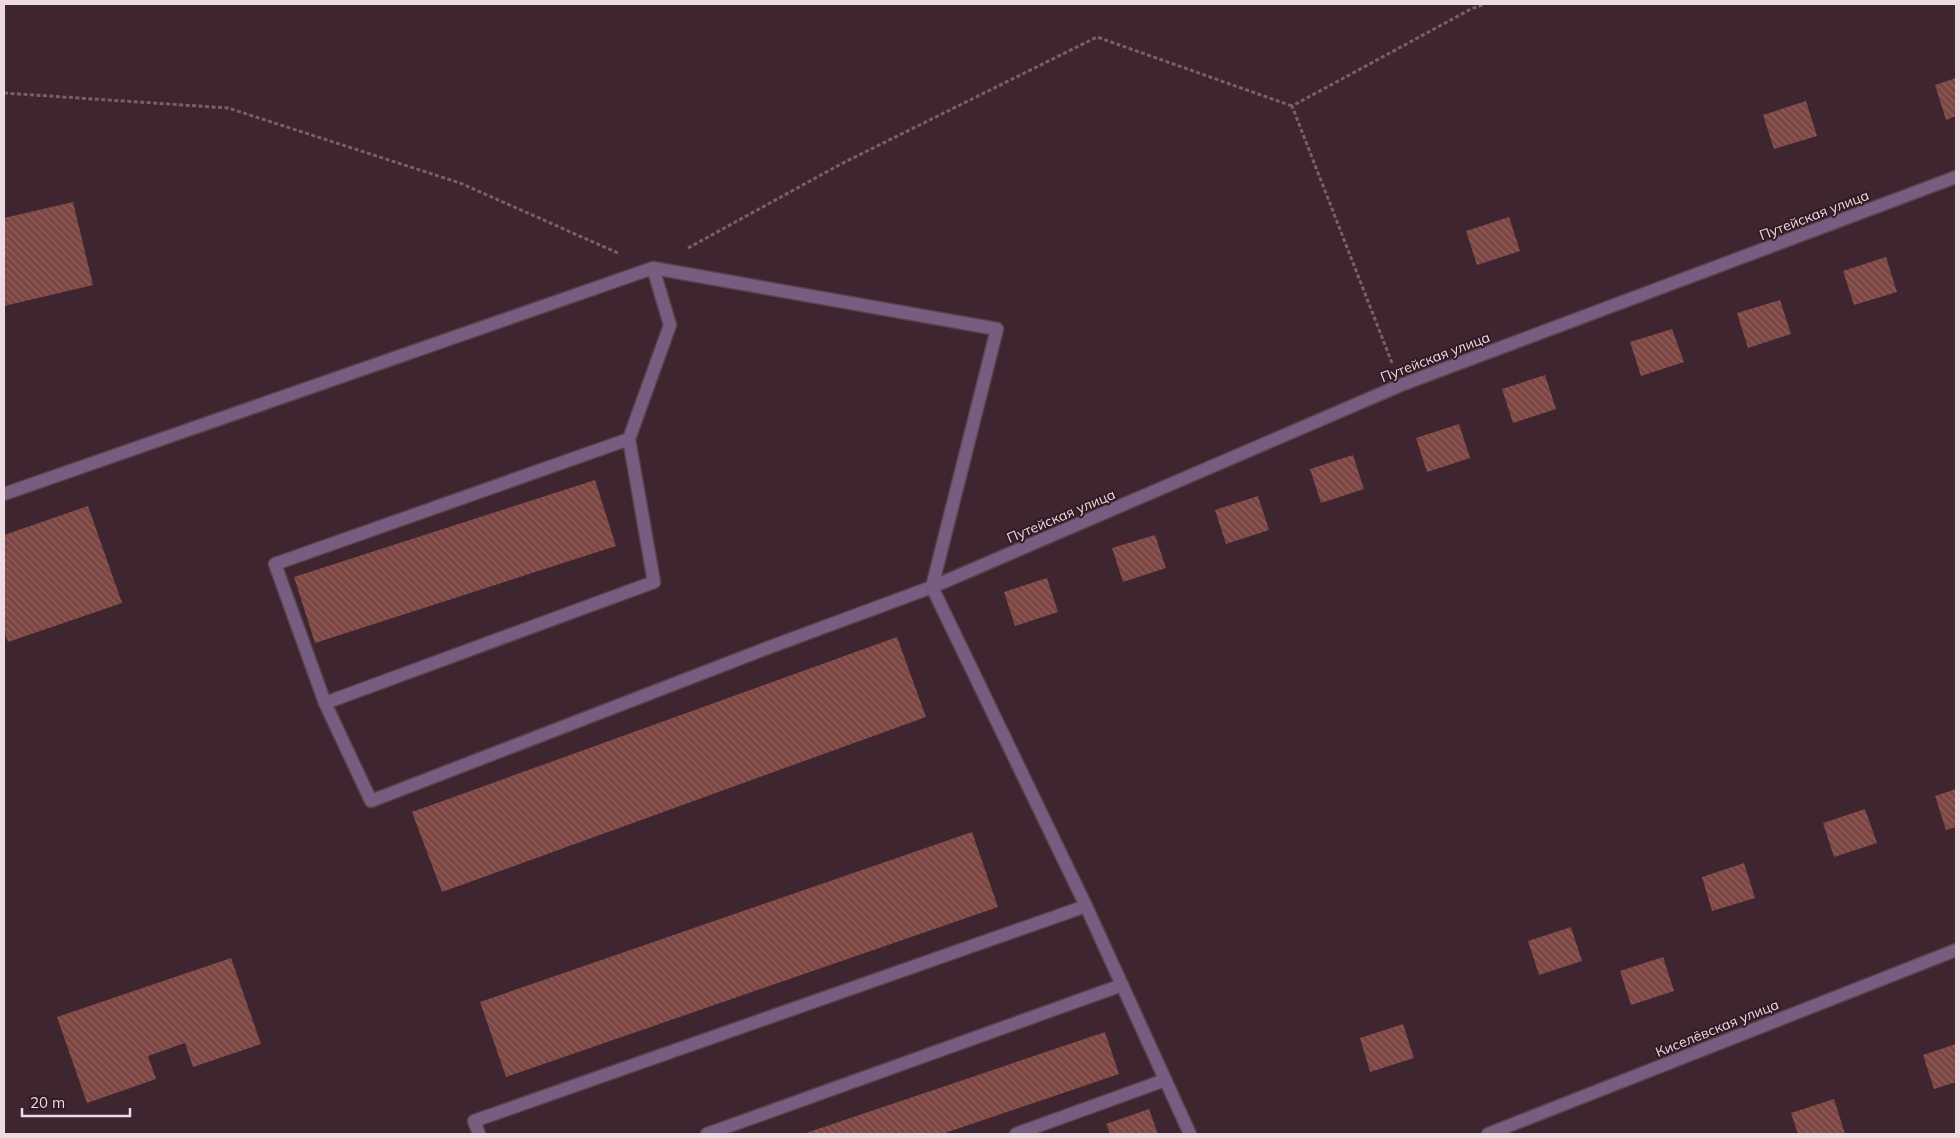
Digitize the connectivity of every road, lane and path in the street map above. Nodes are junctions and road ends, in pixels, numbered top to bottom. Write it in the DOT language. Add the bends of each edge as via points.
graph roads {
  1 [pos="1485,4"];
  2 [pos="4,93"];
  3 [pos="1292,106"];
  4 [pos="1956,177"];
  5 [pos="653,268"];
  6 [pos="1401,385"];
  7 [pos="629,438"];
  8 [pos="4,494"];
  9 [pos="932,587"];
  10 [pos="325,703"];
  11 [pos="1086,906"];
  12 [pos="1956,950"];
  13 [pos="1122,985"];
  14 [pos="1165,1080"];
  15 [pos="479,1134"];
  16 [pos="707,1134"];
  17 [pos="1016,1134"];
  18 [pos="1190,1134"];
  19 [pos="1488,1134"];
  1 -- 3 [label="path"];
  2 -- 5 [label="path" via="228,108 460,183"];
  3 -- 5 [label="path" via="1097,37 841,164"];
  3 -- 6 [label="path"];
  4 -- 6 [label="street, Путейская улица"];
  5 -- 7 [label="street" via="670,326"];
  5 -- 8 [label="street"];
  5 -- 9 [label="street" via="997,329"];
  6 -- 9 [label="street, Путейская улица"];
  7 -- 10 [label="street" via="654,582"];
  7 -- 10 [label="street" via="275,564"];
  9 -- 10 [label="street, Путейская улица" via="371,801"];
  9 -- 11 [label="street"];
  11 -- 13 [label="street"];
  11 -- 15 [label="street" via="474,1121"];
  12 -- 19 [label="street, Киселёвская улица"];
  13 -- 14 [label="street"];
  13 -- 16 [label="street"];
  14 -- 17 [label="street"];
  14 -- 18 [label="street"];
}
